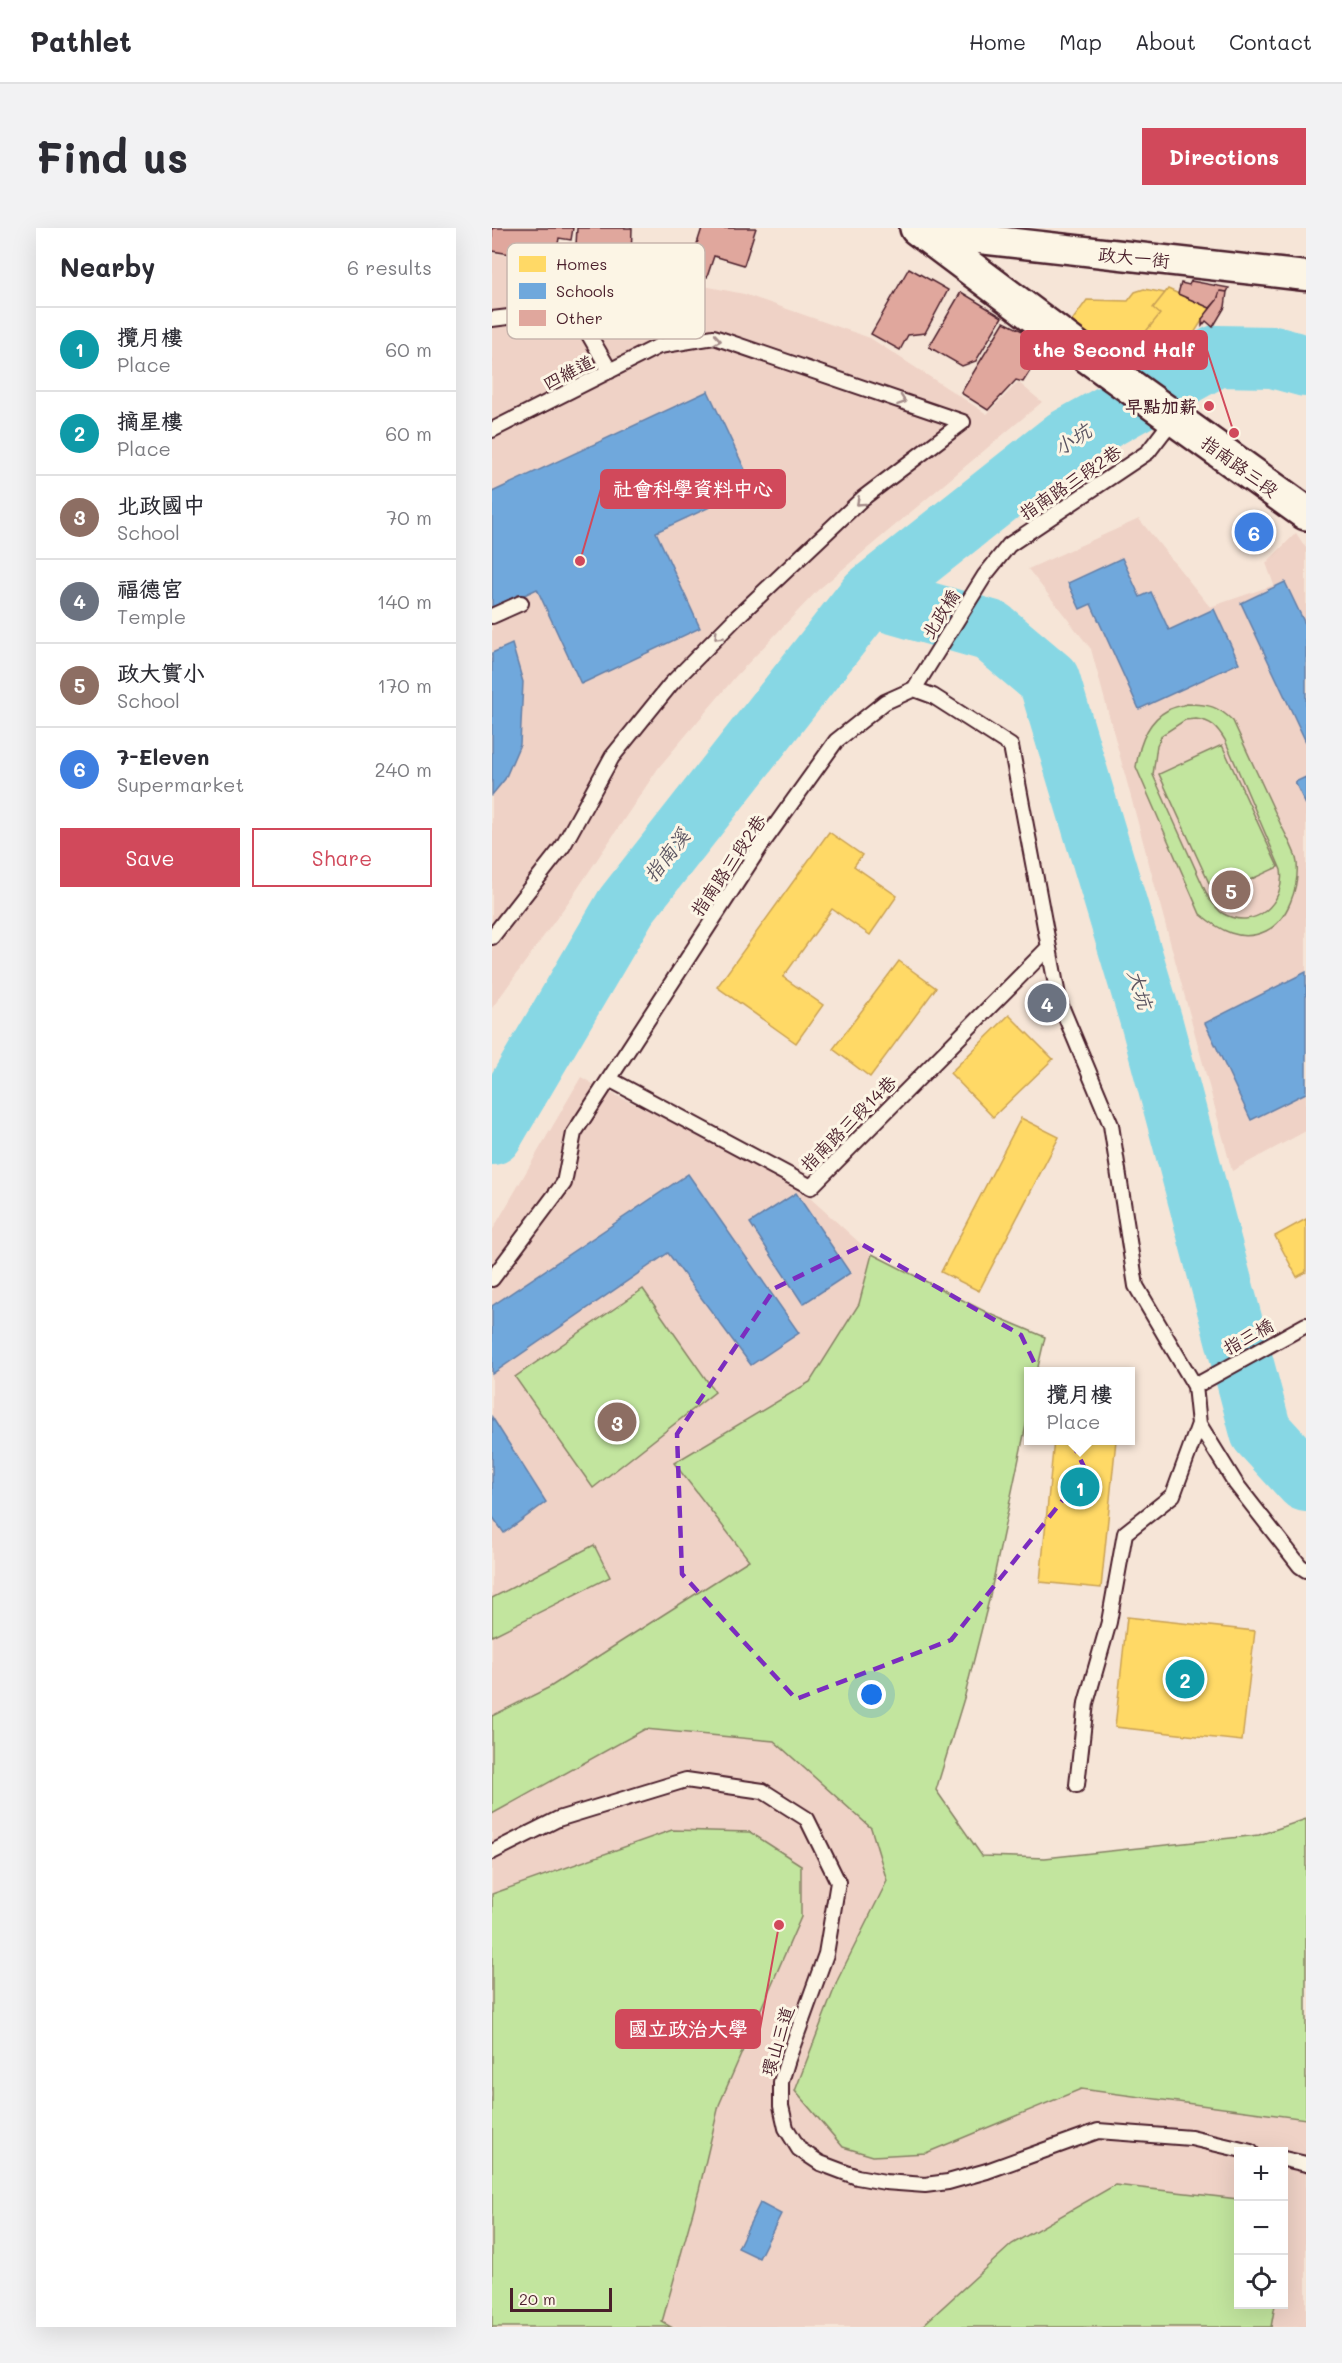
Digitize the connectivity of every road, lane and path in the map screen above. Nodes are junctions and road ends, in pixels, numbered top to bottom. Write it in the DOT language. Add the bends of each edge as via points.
graph roads {
  1 [pos="922,231"];
  2 [pos="1306,276"];
  3 [pos="507,316"];
  4 [pos="492,318"];
  5 [pos="705,338"];
  6 [pos="591,339"];
  7 [pos="702,339"];
  8 [pos="610,371"];
  9 [pos="1163,411"];
  10 [pos="492,430"];
  11 [pos="1306,513"];
  12 [pos="985,574"];
  13 [pos="521,603"];
  14 [pos="492,616"];
  15 [pos="914,689"];
  16 [pos="492,937"];
  17 [pos="1047,949"];
  18 [pos="605,1084"];
  19 [pos="492,1279"];
  20 [pos="1301,1328"];
  21 [pos="1195,1386"];
  22 [pos="1199,1424"];
  23 [pos="1306,1570"];
  24 [pos="1077,1785"];
  25 [pos="492,1852"];
  26 [pos="1234,2147"];
  27 [pos="1288,2160"];
  28 [pos="1306,2164"];
  1 -- 2 [label="street, 政大一街"];
  1 -- 9 [label="street, 指南路三段"];
  3 -- 4 [label="lane"];
  5 -- 16 [label="lane, 四維道, one-way" via="714,337 963,422 863,498 671,684 612,757 563,846"];
  6 -- 8 [label="lane"];
  8 -- 7 [label="lane, 四維道, one-way" via="660,346"];
  8 -- 10 [label="lane, 四維道"];
  9 -- 11 [label="street, 指南路三段"];
  9 -- 12 [label="lane, 指南路三段2巷" via="1148,452 1009,545"];
  12 -- 15 [label="lane, 北政橋"];
  13 -- 14 [label="lane"];
  15 -- 17 [label="lane" via="933,696 1011,746"];
  15 -- 18 [label="lane, 指南路三段2巷" via="885,702 836,741 760,847"];
  17 -- 18 [label="lane, 指南路三段14巷" via="811,1187"];
  17 -- 21 [label="lane" via="1059,1001 1111,1125 1136,1286"];
  18 -- 19 [label="lane, 指南路三段2巷" via="574,1133 564,1183"];
  20 -- 21 [label="lane, 指三橋"];
  21 -- 22 [label="lane"];
  22 -- 23 [label="lane" via="1236,1484"];
  22 -- 24 [label="lane" via="1173,1495 1125,1533 1109,1622 1086,1703"];
  25 -- 26 [label="lane, 環山三道" via="558,1819 686,1780 763,1791 807,1820 838,1882 826,1954 781,2082 781,2106 786,2128 799,2149 820,2163 857,2177 925,2185 987,2171 1098,2131 1191,2138"];
  27 -- 28 [label="lane"];
}
